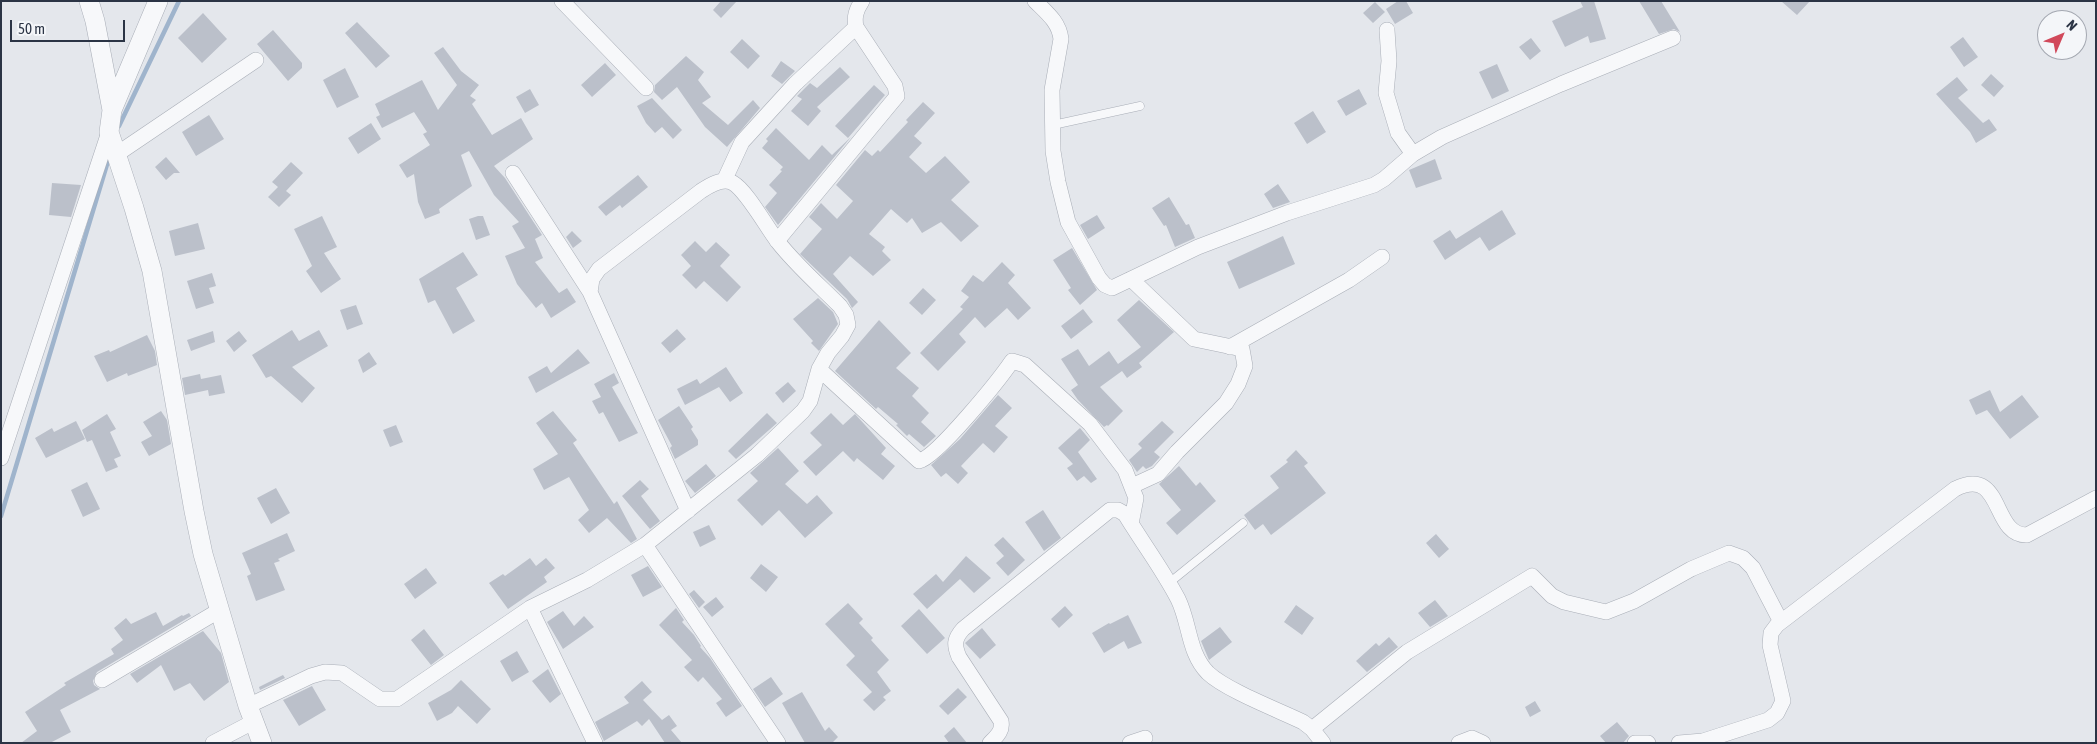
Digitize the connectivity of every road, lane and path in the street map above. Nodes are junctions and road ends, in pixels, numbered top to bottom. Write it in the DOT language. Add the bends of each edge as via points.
graph roads {
  1 [pos="90,1"];
  2 [pos="158,1"];
  3 [pos="562,1"];
  4 [pos="862,1"];
  5 [pos="1035,1"];
  6 [pos="856,27"];
  7 [pos="1387,30"];
  8 [pos="1673,38"];
  9 [pos="256,60"];
  10 [pos="646,88"];
  11 [pos="1140,106"];
  12 [pos="112,110"];
  13 [pos="1053,125"];
  14 [pos="109,132"];
  15 [pos="116,154"];
  16 [pos="1413,154"];
  17 [pos="513,174"];
  18 [pos="724,181"];
  19 [pos="777,241"];
  20 [pos="1382,258"];
  21 [pos="1131,279"];
  22 [pos="590,292"];
  23 [pos="1230,347"];
  24 [pos="819,369"];
  25 [pos="1,458"];
  26 [pos="1132,486"];
  27 [pos="2096,498"];
  28 [pos="688,511"];
  29 [pos="1243,523"];
  30 [pos="1131,524"];
  31 [pos="645,545"];
  32 [pos="1168,584"];
  33 [pos="530,608"];
  34 [pos="220,610"];
  35 [pos="1780,622"];
  36 [pos="102,680"];
  37 [pos="251,714"];
  38 [pos="1312,729"];
  39 [pos="1145,738"];
  40 [pos="1703,742"];
  41 [pos="213,743"];
  42 [pos="262,743"];
  43 [pos="595,743"];
  44 [pos="778,743"];
  45 [pos="990,743"];
  46 [pos="1130,743"];
  47 [pos="1324,743"];
  48 [pos="1459,743"];
  49 [pos="1483,743"];
  50 [pos="1634,743"];
  51 [pos="1648,743"];
  52 [pos="1679,743"];
  1 -- 12 [label="street"];
  2 -- 12 [label="street"];
  3 -- 10 [label="street"];
  4 -- 6 [label="street" via="854,18"];
  5 -- 13 [label="street" via="1060,31 1052,90"];
  6 -- 18 [label="street" via="795,84 742,142"];
  6 -- 19 [label="street" via="898,91 897,96"];
  7 -- 16 [label="street" via="1386,93 1398,133"];
  8 -- 16 [label="street" via="1442,137"];
  9 -- 15 [label="street"];
  11 -- 13 [label="lane"];
  12 -- 14 [label="street"];
  13 -- 21 [label="street" via="1058,182 1068,222 1077,241 1105,285 1112,288"];
  14 -- 15 [label="street"];
  14 -- 25 [label="street"];
  15 -- 34 [label="street" via="152,271 194,511"];
  16 -- 21 [label="street" via="1374,185 1198,247"];
  17 -- 22 [label="street"];
  18 -- 19 [label="street" via="733,183 742,192"];
  18 -- 22 [label="street" via="701,191 599,269 592,279"];
  19 -- 24 [label="street" via="846,315 848,325"];
  20 -- 23 [label="street"];
  21 -- 23 [label="street" via="1194,339"];
  22 -- 28 [label="street"];
  23 -- 26 [label="street" via="1242,349 1245,366 1226,403 1158,474"];
  24 -- 26 [label="street" via="919,461 925,460 949,436 1012,361 1025,365 1090,424 1125,470"];
  24 -- 28 [label="street" via="810,401 803,411 757,455"];
  26 -- 30 [label="street" via="1136,498"];
  27 -- 35 [label="street" via="2027,535 2020,535 2011,529 1986,488 1976,483 1965,484"];
  28 -- 31 [label="street"];
  29 -- 32 [label="lane"];
  30 -- 32 [label="street"];
  30 -- 45 [label="street" via="1125,514 1110,510 956,637 954,646 958,657 1001,721 1000,733"];
  31 -- 33 [label="street" via="587,580"];
  31 -- 44 [label="street"];
  32 -- 38 [label="street" via="1182,608 1201,666 1226,685"];
  33 -- 37 [label="street" via="397,699 380,699 342,673 325,672 311,676"];
  33 -- 43 [label="street"];
  34 -- 36 [label="street"];
  34 -- 37 [label="street"];
  35 -- 38 [label="street" via="1753,568 1743,558 1730,553 1606,612 1564,602 1552,596 1532,576 1407,652"];
  35 -- 40 [label="street" via="1771,634 1783,701 1777,713 1768,720"];
  37 -- 41 [label="street"];
  37 -- 42 [label="street"];
  38 -- 47 [label="street"];
  39 -- 46 [label="street"];
  40 -- 52 [label="street"];
  48 -- 49 [label="street" via="1472,738"];
  50 -- 51 [label="street"];
}
